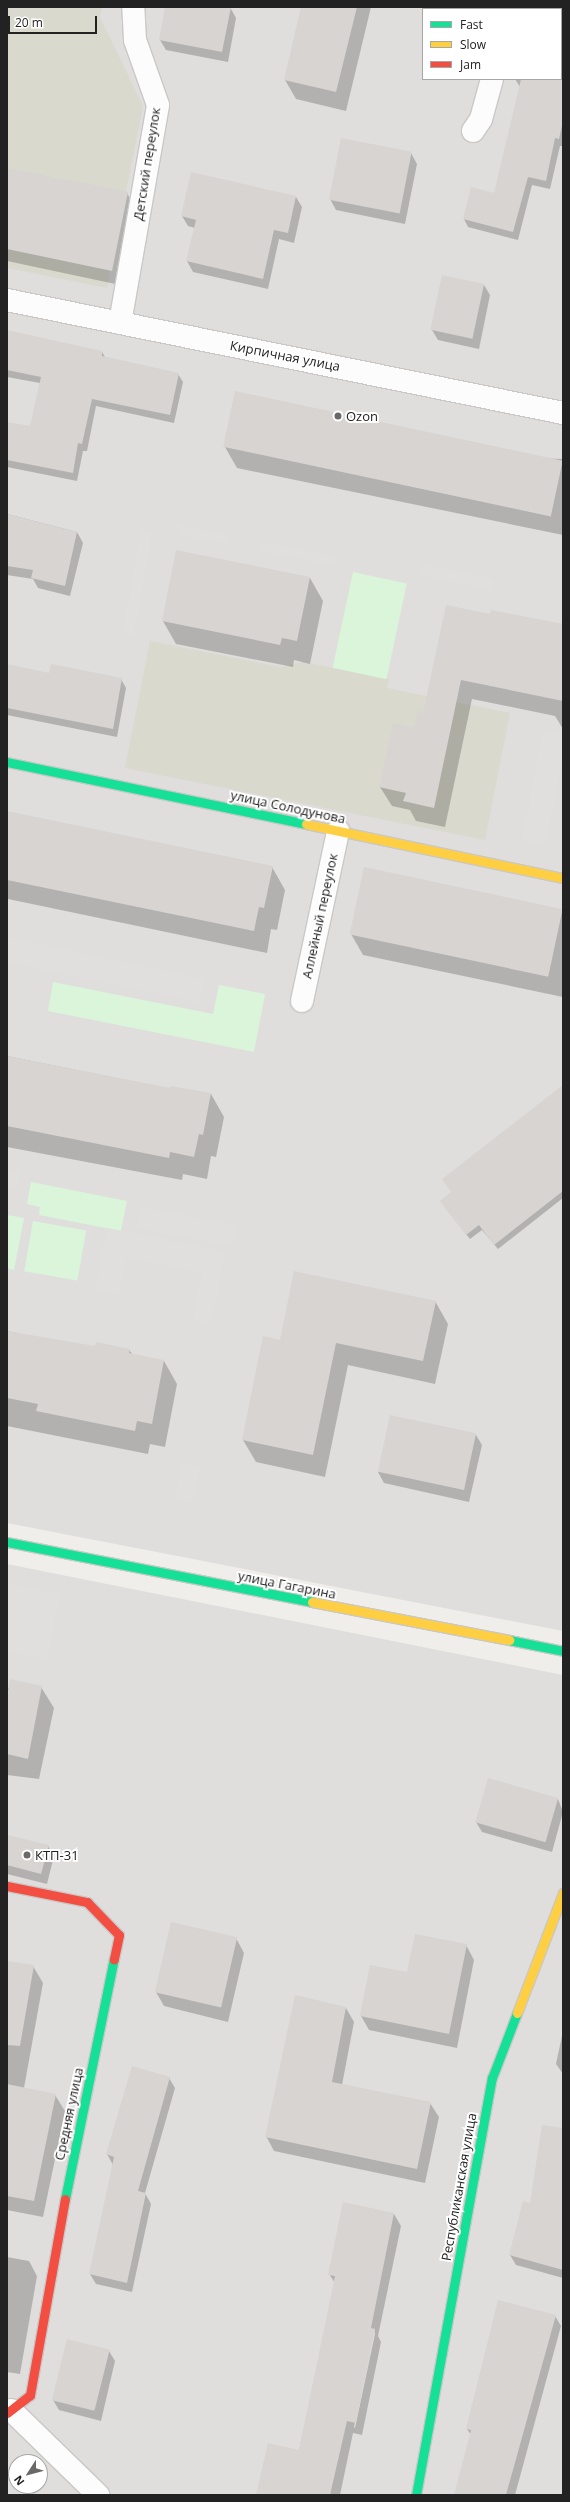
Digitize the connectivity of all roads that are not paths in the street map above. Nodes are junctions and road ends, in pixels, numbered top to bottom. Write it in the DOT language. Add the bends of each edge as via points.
graph roads {
  1 [pos="133,7"];
  2 [pos="492,80"];
  3 [pos="473,131"];
  4 [pos="7,300"];
  5 [pos="120,323"];
  6 [pos="563,413"];
  7 [pos="7,762"];
  8 [pos="338,831"];
  9 [pos="563,878"];
  10 [pos="302,1001"];
  11 [pos="7,1542"];
  12 [pos="563,1651"];
  13 [pos="7,1886"];
  14 [pos="563,1893"];
  15 [pos="9,2412"];
  16 [pos="98,2495"];
  17 [pos="416,2495"];
  1 -- 5 [label="street, Детский переулок" via="135,40 158,105"];
  2 -- 3 [label="street" via="481,119"];
  4 -- 5 [label="street, Кирпичная улица"];
  5 -- 6 [label="street, Кирпичная улица"];
  7 -- 8 [label="street, улица Солодунова"];
  8 -- 9 [label="street, улица Солодунова"];
  8 -- 10 [label="street, Аллейный переулок"];
  11 -- 12 [label="street, улица Гагарина"];
  13 -- 15 [label="street, Средняя улица" via="87,1902 119,1935 68,2183 30,2395"];
  14 -- 17 [label="street, Республиканская улица" via="492,2078"];
  15 -- 16 [label="street"];
}
